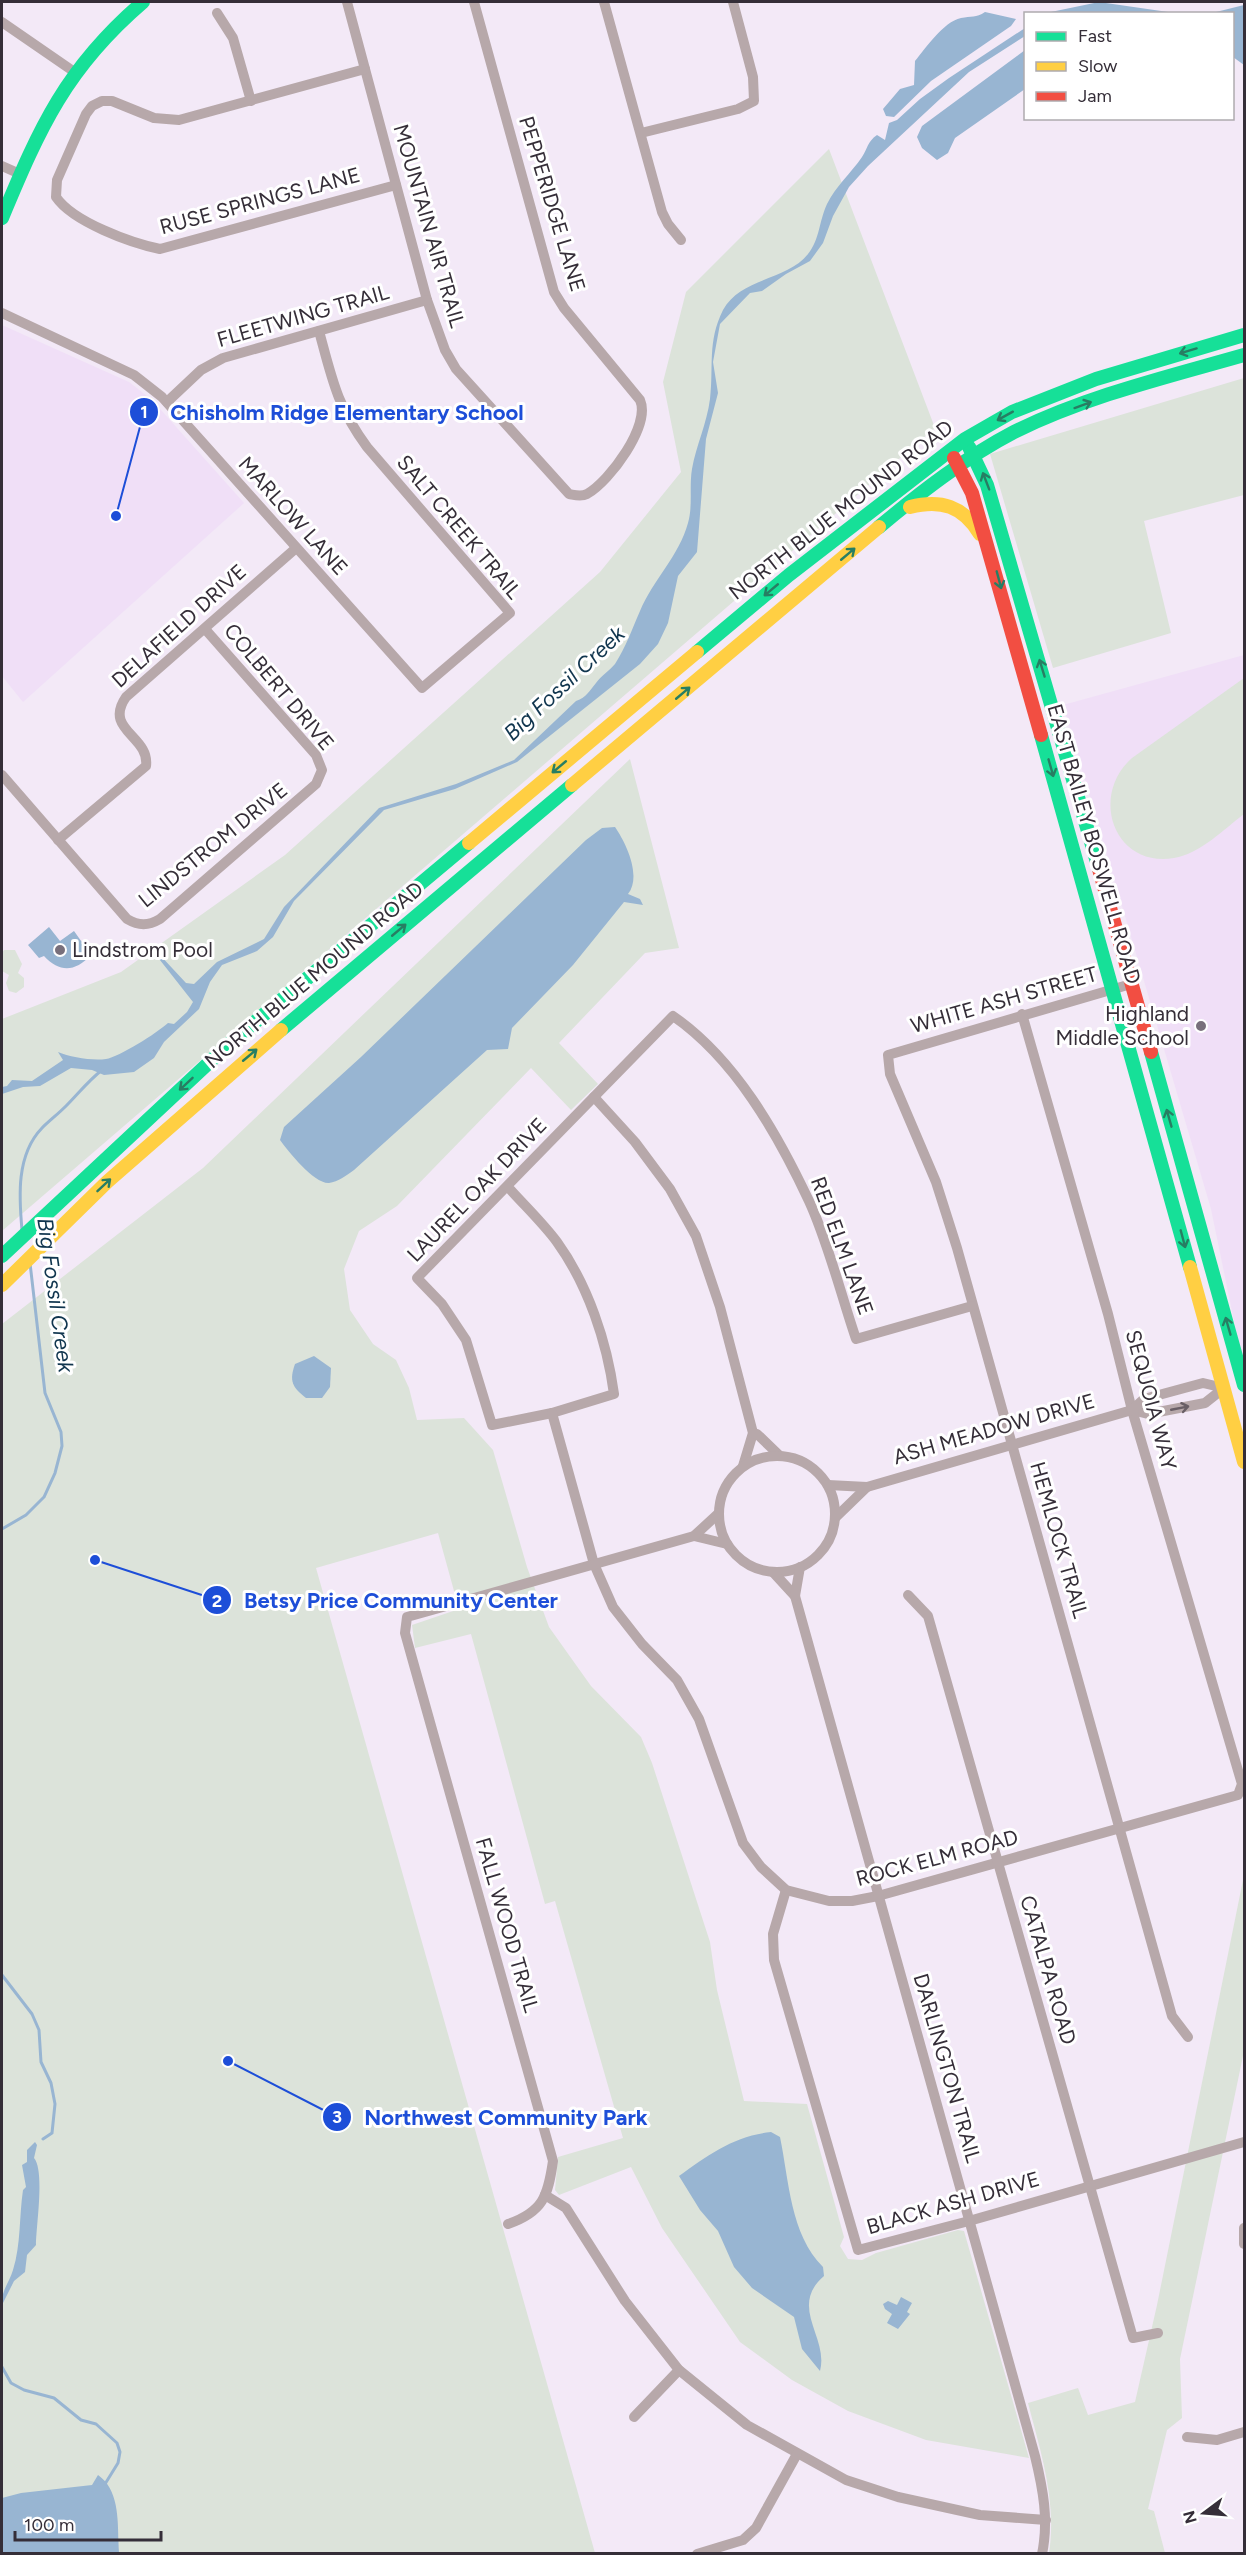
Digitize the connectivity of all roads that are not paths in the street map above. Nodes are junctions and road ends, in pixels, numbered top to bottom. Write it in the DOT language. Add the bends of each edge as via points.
graph roads {
  1 [pos="143,2"];
  2 [pos="347,2"];
  3 [pos="474,2"];
  4 [pos="604,2"];
  5 [pos="733,2"];
  6 [pos="127,6"];
  7 [pos="217,13"];
  8 [pos="2,22"];
  9 [pos="365,69"];
  10 [pos="73,71"];
  11 [pos="251,101"];
  12 [pos="641,133"];
  13 [pos="2,166"];
  14 [pos="20,174"];
  15 [pos="396,185"];
  16 [pos="2,218"];
  17 [pos="681,240"];
  18 [pos="427,300"];
  19 [pos="2,313"];
  20 [pos="319,332"];
  21 [pos="1245,335"];
  22 [pos="1245,355"];
  23 [pos="167,402"];
  24 [pos="965,439"];
  25 [pos="950,450"];
  26 [pos="974,456"];
  27 [pos="622,459"];
  28 [pos="959,466"];
  29 [pos="898,511"];
  30 [pos="295,549"];
  31 [pos="991,554"];
  32 [pos="205,629"];
  33 [pos="422,688"];
  34 [pos="650,690"];
  35 [pos="664,709"];
  36 [pos="322,770"];
  37 [pos="2,775"];
  38 [pos="1058,794"];
  39 [pos="58,840"];
  40 [pos="1097,860"];
  41 [pos="1079,868"];
  42 [pos="1115,926"];
  43 [pos="1131,984"];
  44 [pos="1112,989"];
  45 [pos="1022,1014"];
  46 [pos="672,1016"];
  47 [pos="888,1055"];
  48 [pos="594,1097"];
  49 [pos="1176,1144"];
  50 [pos="1159,1149"];
  51 [pos="508,1187"];
  52 [pos="1193,1202"];
  53 [pos="1174,1207"];
  54 [pos="3,1255"];
  55 [pos="2,1285"];
  56 [pos="972,1306"];
  57 [pos="1244,1383"];
  58 [pos="1224,1388"];
  59 [pos="1132,1410"];
  60 [pos="552,1413"];
  61 [pos="753,1433"];
  62 [pos="1010,1445"];
  63 [pos="779,1455"];
  64 [pos="1245,1461"];
  65 [pos="743,1466"];
  66 [pos="828,1485"];
  67 [pos="867,1487"];
  68 [pos="719,1513"];
  69 [pos="835,1518"];
  70 [pos="694,1536"];
  71 [pos="727,1544"];
  72 [pos="594,1564"];
  73 [pos="800,1567"];
  74 [pos="772,1572"];
  75 [pos="908,1595"];
  76 [pos="795,1596"];
  77 [pos="1238,1795"];
  78 [pos="1119,1827"];
  79 [pos="997,1863"];
  80 [pos="786,1890"];
  81 [pos="878,1896"];
  82 [pos="1188,2037"];
  83 [pos="1245,2142"];
  84 [pos="1090,2184"];
  85 [pos="545,2195"];
  86 [pos="969,2221"];
  87 [pos="508,2224"];
  88 [pos="1245,2228"];
  89 [pos="1245,2244"];
  90 [pos="1158,2333"];
  91 [pos="679,2370"];
  92 [pos="634,2417"];
  93 [pos="1245,2432"];
  94 [pos="1187,2437"];
  95 [pos="797,2454"];
  96 [pos="1046,2520"];
  97 [pos="697,2553"];
  98 [pos="1042,2553"];
  1 -- 6 [label="main road"];
  2 -- 9 [label="street, MOUNTAIN AIR TRAIL"];
  3 -- 27 [label="street, PEPPERIDGE LANE" via="554,292 644,409"];
  4 -- 12 [label="street"];
  5 -- 12 [label="street" via="753,77 754,101 748,106"];
  6 -- 10 [label="main road"];
  7 -- 11 [label="street" via="233,38"];
  8 -- 10 [label="street"];
  9 -- 11 [label="street"];
  9 -- 15 [label="street, MOUNTAIN AIR TRAIL"];
  10 -- 14 [label="main road" via="48,113"];
  11 -- 15 [label="street, RUSE SPRINGS LANE" via="166,121 102,101 86,114 70,148 54,189 61,205 69,213 141,245 160,249"];
  12 -- 17 [label="street" via="662,212"];
  13 -- 14 [label="street"];
  14 -- 16 [label="main road"];
  15 -- 18 [label="street, MOUNTAIN AIR TRAIL"];
  18 -- 20 [label="street, FLEETWING TRAIL"];
  18 -- 27 [label="street, MOUNTAIN AIR TRAIL" via="456,369 568,494 587,494"];
  19 -- 23 [label="street, MARLOW LANE" via="134,375"];
  20 -- 23 [label="street, FLEETWING TRAIL" via="223,358 201,370"];
  20 -- 33 [label="street, SALT CREEK TRAIL" via="337,399 349,423 510,613"];
  21 -- 24 [label="main road, NORTH BLUE MOUND ROAD, one-way" via="1096,379 1012,412"];
  26 -- 22 [label="main road, NORTH BLUE MOUND ROAD, one-way" via="1017,431 1107,396"];
  23 -- 30 [label="street, MARLOW LANE"];
  24 -- 25 [label="main road, NORTH BLUE MOUND ROAD"];
  24 -- 26 [label="main road, EAST BAILEY BOSWELL ROAD"];
  25 -- 28 [label="main road, EAST BAILEY BOSWELL ROAD"];
  25 -- 34 [label="main road, NORTH BLUE MOUND ROAD, one-way"];
  26 -- 28 [label="main road, NORTH BLUE MOUND ROAD"];
  40 -- 26 [label="main road, EAST BAILEY BOSWELL ROAD, one-way" via="987,485"];
  28 -- 29 [label="main road, NORTH BLUE MOUND ROAD"];
  28 -- 31 [label="main road, EAST BAILEY BOSWELL ROAD"];
  29 -- 31 [label="main road, NORTH BLUE MOUND ROAD" via="929,501 954,507 974,523"];
  35 -- 29 [label="main road, NORTH BLUE MOUND ROAD, one-way"];
  30 -- 32 [label="street, DELAFIELD DRIVE"];
  30 -- 33 [label="street, MARLOW LANE"];
  31 -- 38 [label="main road, EAST BAILEY BOSWELL ROAD, one-way"];
  32 -- 36 [label="street, COLBERT DRIVE" via="316,755"];
  32 -- 39 [label="street, DELAFIELD DRIVE" via="120,706 122,724 144,749 146,766"];
  34 -- 35 [label="main road"];
  34 -- 54 [label="main road, NORTH BLUE MOUND ROAD, one-way" via="231,1043"];
  55 -- 35 [label="main road, NORTH BLUE MOUND ROAD, one-way" via="229,1073"];
  36 -- 39 [label="street, LINDSTROM DRIVE" via="316,784 152,924 136,924 127,919"];
  37 -- 39 [label="street, LINDSTROM DRIVE"];
  38 -- 40 [label="main road" via="1069,795 1083,837"];
  38 -- 41 [label="main road, EAST BAILEY BOSWELL ROAD"];
  40 -- 42 [label="main road, EAST BAILEY BOSWELL ROAD"];
  41 -- 42 [label="main road" via="1089,879 1101,920"];
  41 -- 44 [label="main road, EAST BAILEY BOSWELL ROAD"];
  42 -- 43 [label="main road, EAST BAILEY BOSWELL ROAD"];
  43 -- 44 [label="street, WHITE ASH STREET"];
  49 -- 43 [label="main road, EAST BAILEY BOSWELL ROAD, one-way"];
  44 -- 45 [label="street, WHITE ASH STREET"];
  44 -- 50 [label="main road, EAST BAILEY BOSWELL ROAD"];
  45 -- 47 [label="street, WHITE ASH STREET"];
  45 -- 59 [label="street, SEQUOIA WAY"];
  46 -- 48 [label="street, LAUREL OAK DRIVE"];
  46 -- 56 [label="street, RED ELM LANE" via="696,1032 764,1118 809,1202 856,1339"];
  47 -- 56 [label="street, HEMLOCK TRAIL" via="890,1074 936,1182"];
  48 -- 51 [label="street, LAUREL OAK DRIVE"];
  48 -- 61 [label="street" via="670,1189 696,1236 720,1307"];
  49 -- 50 [label="main road"];
  49 -- 52 [label="main road, EAST BAILEY BOSWELL ROAD"];
  50 -- 53 [label="main road, EAST BAILEY BOSWELL ROAD"];
  51 -- 60 [label="street" via="557,1242 584,1289 613,1387 614,1394"];
  51 -- 60 [label="street, LAUREL OAK DRIVE" via="417,1278 442,1304 465,1340 492,1425"];
  52 -- 53 [label="main road"];
  57 -- 52 [label="main road, EAST BAILEY BOSWELL ROAD, one-way"];
  53 -- 58 [label="main road, EAST BAILEY BOSWELL ROAD, one-way"];
  56 -- 62 [label="street, HEMLOCK TRAIL"];
  57 -- 58 [label="main road"];
  59 -- 58 [label="street, ASH MEADOW DRIVE, one-way" via="1148,1414 1205,1403"];
  58 -- 59 [label="street, ASH MEADOW DRIVE" via="1203,1383 1144,1399"];
  58 -- 64 [label="main road, EAST BAILEY BOSWELL ROAD"];
  59 -- 62 [label="street, ASH MEADOW DRIVE"];
  59 -- 77 [label="street, SEQUOIA WAY" via="1242,1784"];
  60 -- 72 [label="street, ROCK ELM ROAD"];
  61 -- 63 [label="street"];
  61 -- 65 [label="street"];
  62 -- 67 [label="street, ASH MEADOW DRIVE"];
  62 -- 78 [label="street, HEMLOCK TRAIL"];
  63 -- 65 [label="street"];
  63 -- 66 [label="street" via="807,1464"];
  65 -- 68 [label="street" via="726,1487"];
  66 -- 67 [label="street, ASH MEADOW DRIVE"];
  66 -- 69 [label="street"];
  67 -- 69 [label="street, ASH MEADOW DRIVE"];
  68 -- 70 [label="street"];
  68 -- 71 [label="street"];
  69 -- 73 [label="street" via="825,1548"];
  70 -- 71 [label="street"];
  70 -- 72 [label="street"];
  71 -- 74 [label="street" via="746,1563"];
  72 -- 80 [label="street, ROCK ELM ROAD" via="613,1607 677,1680 699,1719 742,1843 761,1868"];
  72 -- 85 [label="street, FALL WOOD TRAIL" via="407,1617 405,1633 553,2161"];
  73 -- 74 [label="street"];
  73 -- 76 [label="street, DARLINGTON TRAIL"];
  74 -- 76 [label="street, DARLINGTON TRAIL"];
  75 -- 79 [label="street, CATALPA ROAD" via="928,1616"];
  76 -- 81 [label="street, DARLINGTON TRAIL"];
  77 -- 78 [label="street, ROCK ELM ROAD"];
  78 -- 79 [label="street, ROCK ELM ROAD"];
  78 -- 82 [label="street, HEMLOCK TRAIL" via="1172,2016"];
  79 -- 81 [label="street, ROCK ELM ROAD"];
  79 -- 84 [label="street, CATALPA ROAD"];
  80 -- 81 [label="street, ROCK ELM ROAD" via="829,1901"];
  80 -- 86 [label="street, BLACK ASH DRIVE" via="773,1934 774,1960 858,2250"];
  81 -- 86 [label="street, DARLINGTON TRAIL"];
  83 -- 84 [label="street, BLACK ASH DRIVE"];
  84 -- 86 [label="street, BLACK ASH DRIVE"];
  84 -- 90 [label="street, CATALPA ROAD" via="1133,2338"];
  85 -- 87 [label="street, FALL WOOD TRAIL" via="528,2217"];
  85 -- 91 [label="street" via="566,2208 626,2301"];
  86 -- 96 [label="street, DARLINGTON TRAIL" via="1035,2456"];
  88 -- 89 [label="street"];
  91 -- 92 [label="street"];
  91 -- 95 [label="street" via="747,2425"];
  93 -- 94 [label="street" via="1217,2440"];
  95 -- 96 [label="street" via="846,2480 898,2497 981,2515"];
  95 -- 97 [label="street" via="756,2528 743,2540"];
  96 -- 98 [label="street, DARLINGTON TRAIL"];
}
